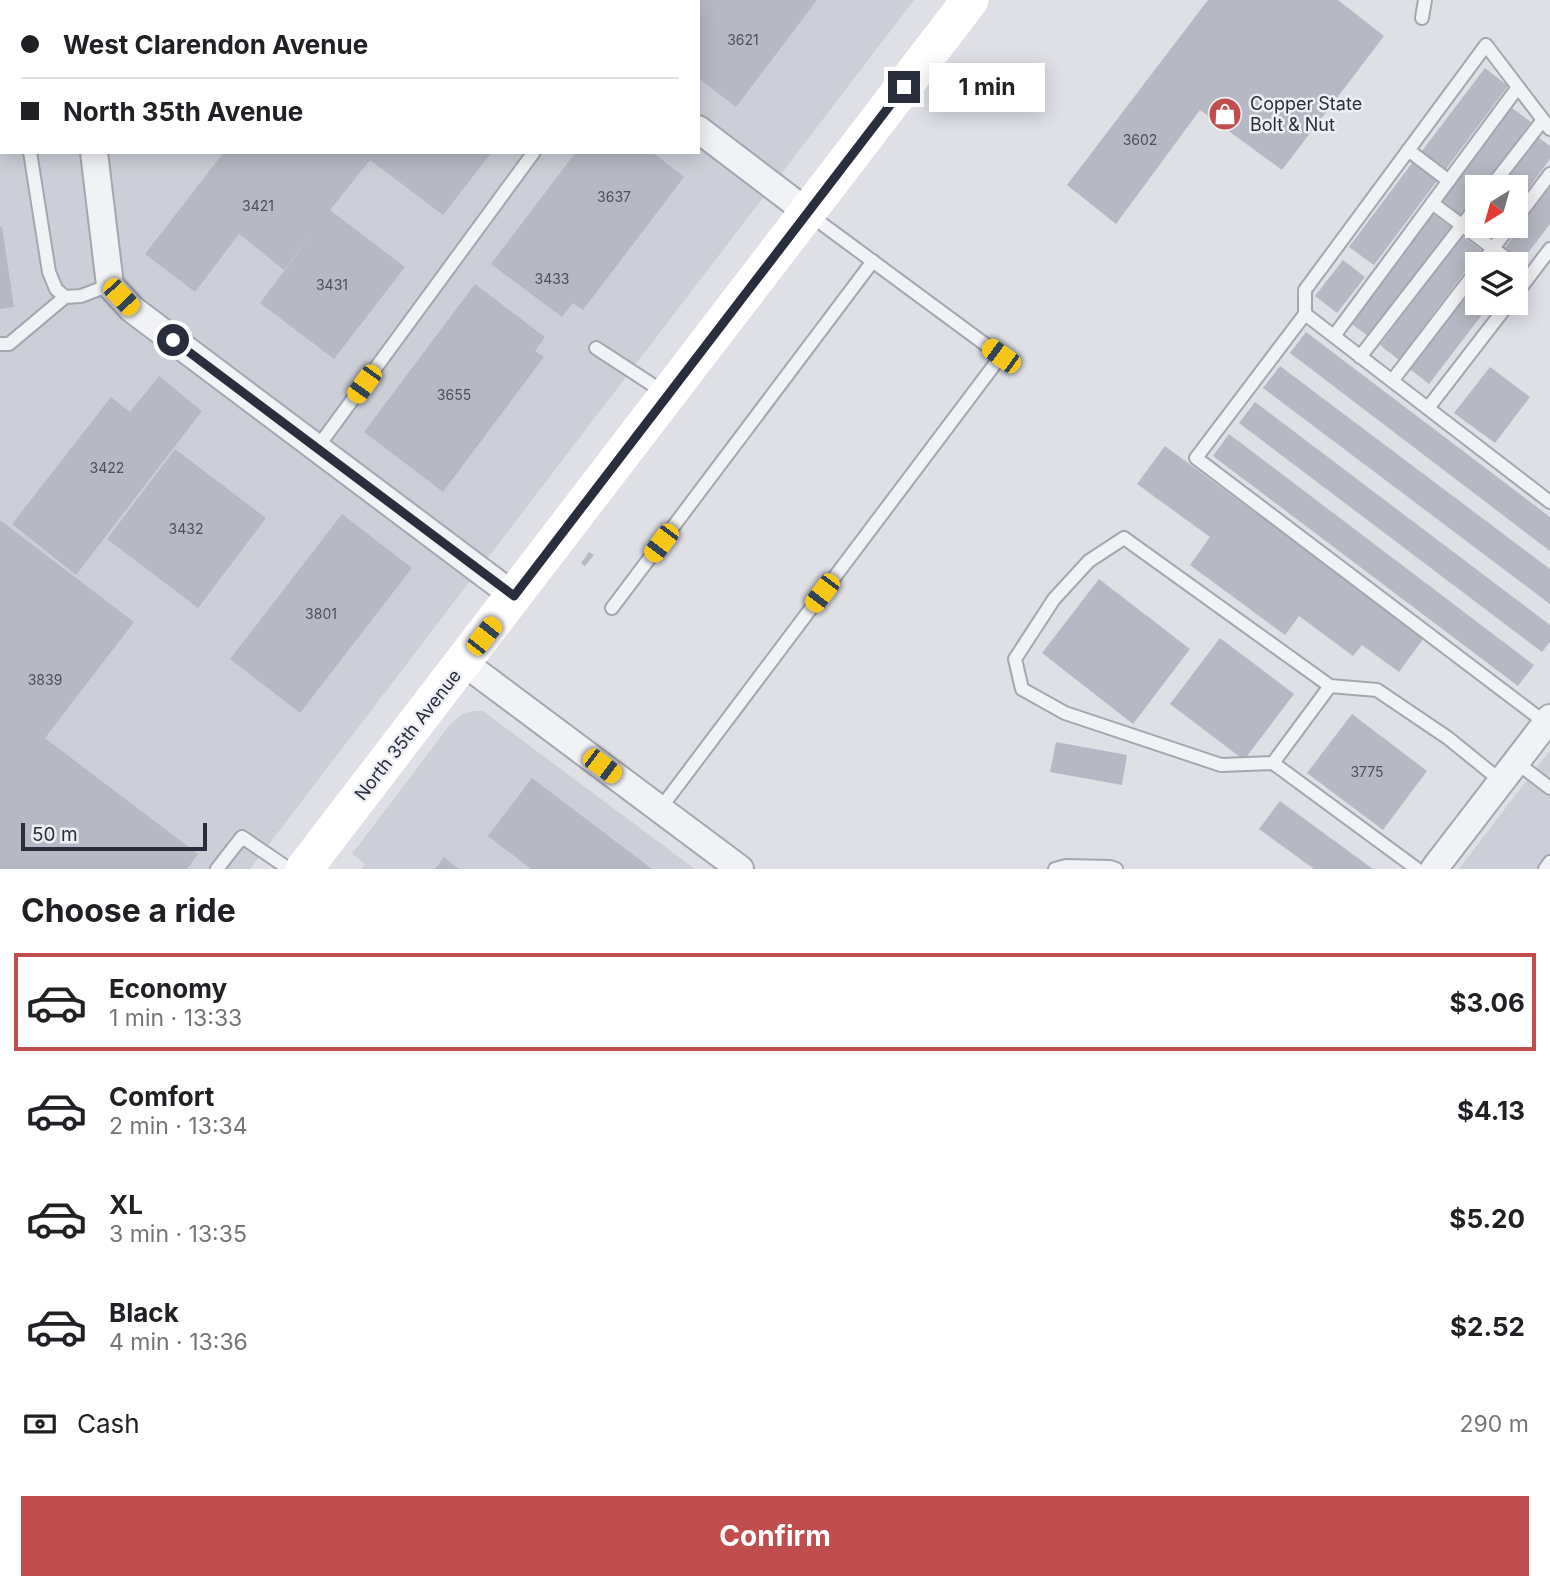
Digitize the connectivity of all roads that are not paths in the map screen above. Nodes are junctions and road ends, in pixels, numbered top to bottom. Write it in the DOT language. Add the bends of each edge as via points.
graph roads {
  1 [pos="970,0"];
  2 [pos="1425,0"];
  3 [pos="1422,18"];
  4 [pos="1518,87"];
  5 [pos="1546,125"];
  6 [pos="700,131"];
  7 [pos="1408,150"];
  8 [pos="30,154"];
  9 [pos="94,154"];
  10 [pos="533,154"];
  11 [pos="1550,174"];
  12 [pos="1502,175"];
  13 [pos="1449,181"];
  14 [pos="1528,203"];
  15 [pos="1432,204"];
  16 [pos="807,212"];
  17 [pos="1465,222"];
  18 [pos="1462,226"];
  19 [pos="1501,238"];
  20 [pos="1493,248"];
  21 [pos="1550,249"];
  22 [pos="1490,252"];
  23 [pos="1498,252"];
  24 [pos="873,261"];
  25 [pos="1529,276"];
  26 [pos="110,285"];
  27 [pos="1465,286"];
  28 [pos="65,297"];
  29 [pos="1305,314"];
  30 [pos="1500,315"];
  31 [pos="1334,336"];
  32 [pos="0,344"];
  33 [pos="596,348"];
  34 [pos="1360,357"];
  35 [pos="1392,381"];
  36 [pos="668,395"];
  37 [pos="1428,408"];
  38 [pos="317,448"];
  39 [pos="1550,502"];
  40 [pos="514,596"];
  41 [pos="612,608"];
  42 [pos="463,662"];
  43 [pos="1331,686"];
  44 [pos="1549,722"];
  45 [pos="1273,763"];
  46 [pos="1509,771"];
  47 [pos="1550,788"];
  48 [pos="660,809"];
  49 [pos="1550,862"];
  50 [pos="217,869"];
  51 [pos="289,869"];
  52 [pos="304,869"];
  53 [pos="740,869"];
  54 [pos="1055,869"];
  55 [pos="1116,869"];
  56 [pos="1417,869"];
  57 [pos="1434,869"];
  58 [pos="1545,869"];
  1 -- 16 [label="main road, North 35th Avenue"];
  2 -- 3 [label="lane"];
  4 -- 5 [label="lane"];
  4 -- 7 [label="lane" via="1486,45"];
  4 -- 13 [label="lane"];
  5 -- 12 [label="lane"];
  6 -- 16 [label="street"];
  7 -- 13 [label="lane"];
  7 -- 29 [label="lane" via="1305,290"];
  8 -- 28 [label="lane" via="49,272"];
  9 -- 26 [label="street"];
  10 -- 38 [label="lane"];
  11 -- 14 [label="lane"];
  13 -- 15 [label="lane"];
  15 -- 18 [label="lane"];
  15 -- 31 [label="lane"];
  16 -- 24 [label="lane"];
  16 -- 36 [label="main road, North 35th Avenue"];
  17 -- 18 [label="lane"];
  18 -- 20 [label="lane"];
  18 -- 34 [label="lane"];
  19 -- 20 [label="lane"];
  20 -- 22 [label="lane"];
  20 -- 23 [label="lane"];
  21 -- 25 [label="lane"];
  24 -- 41 [label="lane"];
  24 -- 48 [label="lane" via="1001,356"];
  26 -- 28 [label="lane"];
  26 -- 38 [label="street" via="132,309"];
  27 -- 35 [label="lane"];
  28 -- 32 [label="lane" via="9,344"];
  29 -- 31 [label="lane"];
  29 -- 44 [label="lane" via="1196,458"];
  30 -- 37 [label="lane"];
  31 -- 34 [label="lane"];
  33 -- 36 [label="lane"];
  34 -- 35 [label="lane"];
  35 -- 37 [label="lane"];
  36 -- 40 [label="main road, North 35th Avenue"];
  37 -- 39 [label="lane"];
  38 -- 40 [label="street"];
  40 -- 42 [label="main road, North 35th Avenue"];
  42 -- 48 [label="street"];
  42 -- 52 [label="main road, North 35th Avenue"];
  43 -- 45 [label="lane"];
  43 -- 45 [label="lane" via="1124,538 1089,561 1054,599 1015,659 1022,689 1065,713 1221,765"];
  43 -- 46 [label="lane" via="1377,690 1448,738"];
  44 -- 46 [label="street"];
  45 -- 56 [label="lane"];
  46 -- 47 [label="lane"];
  46 -- 57 [label="street"];
  48 -- 53 [label="street"];
  49 -- 58 [label="lane"];
  50 -- 51 [label="lane" via="242,837"];
  54 -- 55 [label="lane"];
}
